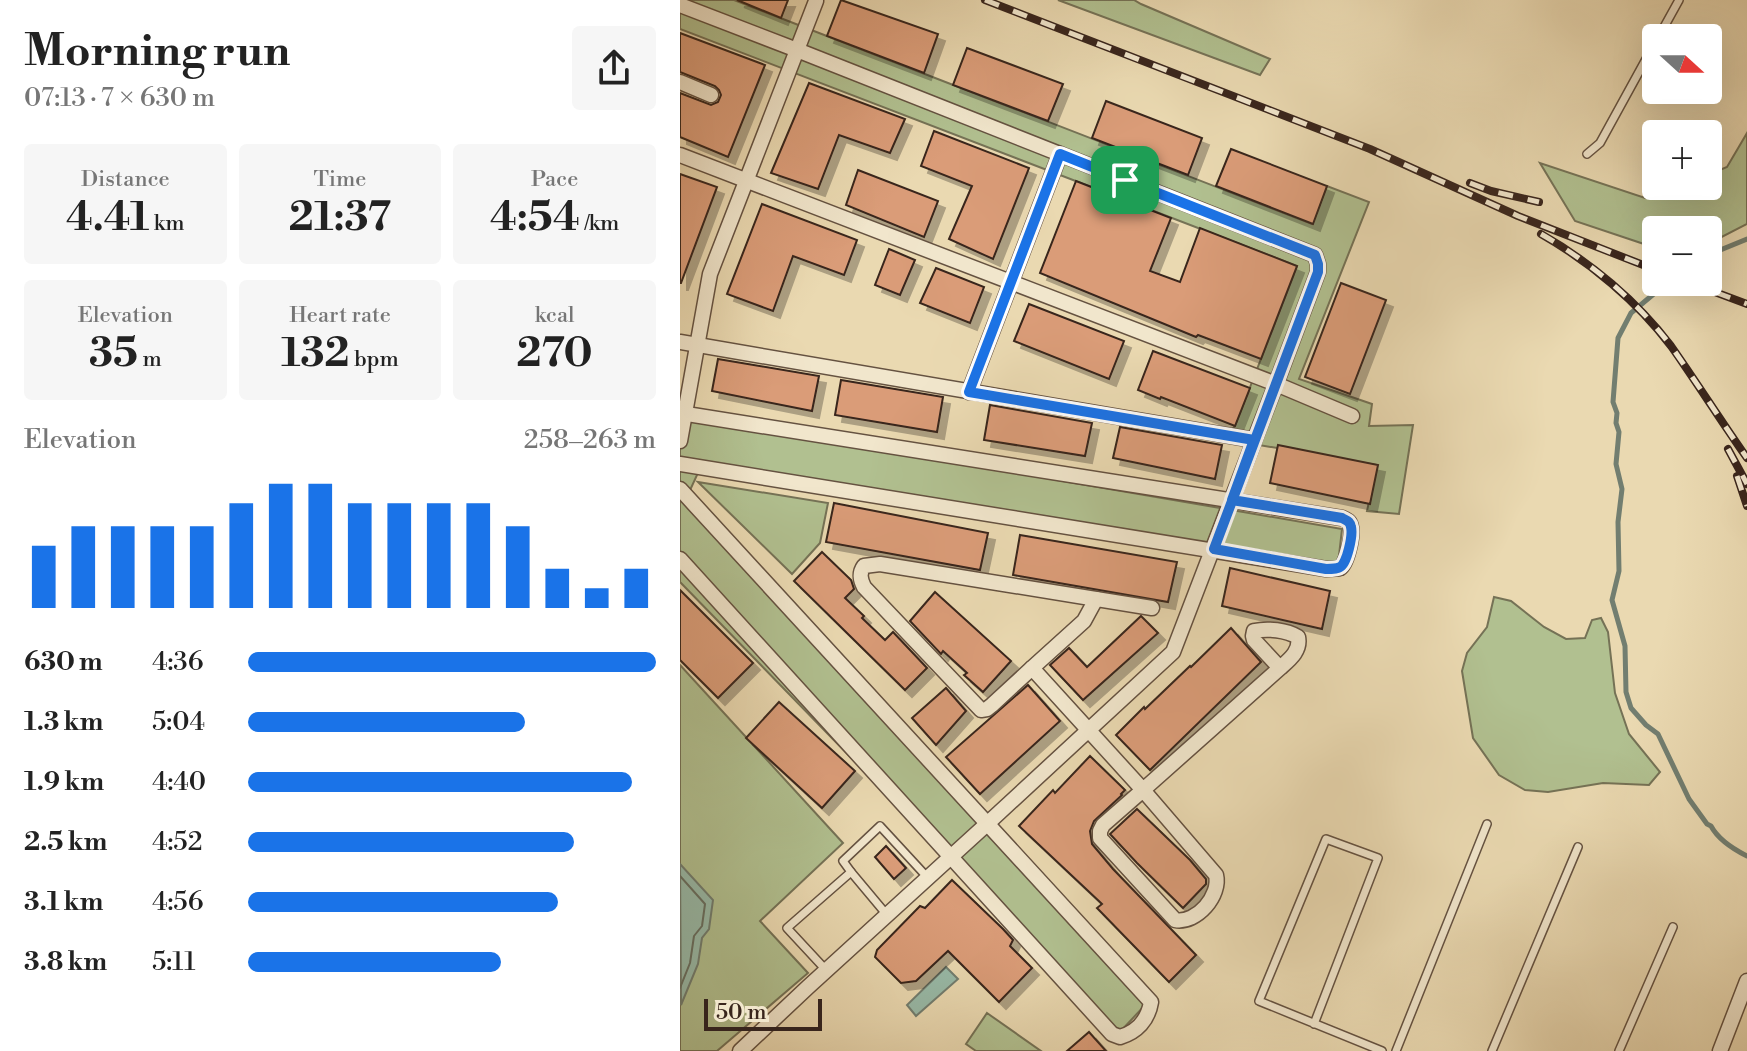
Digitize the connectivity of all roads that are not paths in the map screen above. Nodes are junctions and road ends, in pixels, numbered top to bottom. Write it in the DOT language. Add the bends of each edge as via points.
graph roads {
  1 [pos="1679,0"];
  2 [pos="816,1"];
  3 [pos="680,5"];
  4 [pos="1666,24"];
  5 [pos="797,50"];
  6 [pos="1642,67"];
  7 [pos="680,82"];
  8 [pos="711,95"];
  9 [pos="1060,154"];
  10 [pos="1587,154"];
  11 [pos="680,155"];
  12 [pos="746,180"];
  13 [pos="1011,282"];
  14 [pos="680,342"];
  15 [pos="696,346"];
  16 [pos="1276,384"];
  17 [pos="969,392"];
  18 [pos="682,414"];
  19 [pos="1352,416"];
  20 [pos="1254,440"];
  21 [pos="680,441"];
  22 [pos="680,464"];
  23 [pos="680,489"];
  24 [pos="1232,500"];
  25 [pos="1214,549"];
  26 [pos="680,559"];
  27 [pos="1096,599"];
  28 [pos="1152,608"];
  29 [pos="1032,668"];
  30 [pos="1280,668"];
  31 [pos="1089,730"];
  32 [pos="1143,790"];
  33 [pos="988,823"];
  34 [pos="1487,824"];
  35 [pos="1578,847"];
  36 [pos="950,858"];
  37 [pos="851,872"];
  38 [pos="928,878"];
  39 [pos="887,915"];
  40 [pos="1673,927"];
  41 [pos="826,970"];
  42 [pos="1747,981"];
  43 [pos="1314,1024"];
  44 [pos="740,1051"];
  45 [pos="1382,1051"];
  46 [pos="1396,1051"];
  47 [pos="1492,1051"];
  48 [pos="1619,1051"];
  49 [pos="1720,1051"];
  1 -- 4 [label="lane"];
  2 -- 5 [label="street"];
  3 -- 5 [label="street"];
  5 -- 9 [label="street"];
  5 -- 12 [label="street"];
  6 -- 10 [label="lane" via="1600,143"];
  7 -- 8 [label="street"];
  9 -- 13 [label="street"];
  9 -- 16 [label="street" via="1315,255 1318,272"];
  11 -- 12 [label="street"];
  12 -- 13 [label="street"];
  12 -- 15 [label="street" via="710,274"];
  13 -- 16 [label="street"];
  13 -- 17 [label="street"];
  14 -- 15 [label="street"];
  15 -- 17 [label="street"];
  15 -- 18 [label="street"];
  16 -- 19 [label="street"];
  16 -- 20 [label="street"];
  17 -- 20 [label="street"];
  18 -- 21 [label="street"];
  18 -- 24 [label="street"];
  20 -- 24 [label="street"];
  22 -- 25 [label="street"];
  23 -- 33 [label="street"];
  24 -- 25 [label="street"];
  24 -- 25 [label="street" via="1348,521 1344,565 1326,569"];
  25 -- 31 [label="street" via="1173,652"];
  26 -- 36 [label="street"];
  27 -- 28 [label="street"];
  27 -- 29 [label="street" via="1084,621"];
  27 -- 29 [label="street" via="880,564 864,566 860,572 864,587 981,710"];
  29 -- 31 [label="street"];
  30 -- 32 [label="street"];
  31 -- 32 [label="street"];
  31 -- 33 [label="street"];
  32 -- 32 [label="street" via="1103,825 1100,838 1175,920 1183,922 1216,893 1216,875"];
  33 -- 36 [label="street"];
  33 -- 36 [label="street" via="1151,1002 1146,1020 1129,1034 1112,1034"];
  34 -- 46 [label="lane"];
  35 -- 47 [label="lane"];
  36 -- 38 [label="street"];
  37 -- 38 [label="lane" via="843,861 880,826"];
  37 -- 39 [label="lane"];
  37 -- 41 [label="lane" via="787,928"];
  38 -- 39 [label="street"];
  39 -- 41 [label="street"];
  40 -- 48 [label="lane"];
  41 -- 44 [label="street"];
  42 -- 49 [label="street"];
  43 -- 43 [label="lane" via="1378,858 1326,839 1259,1001"];
  43 -- 45 [label="lane"];
}
